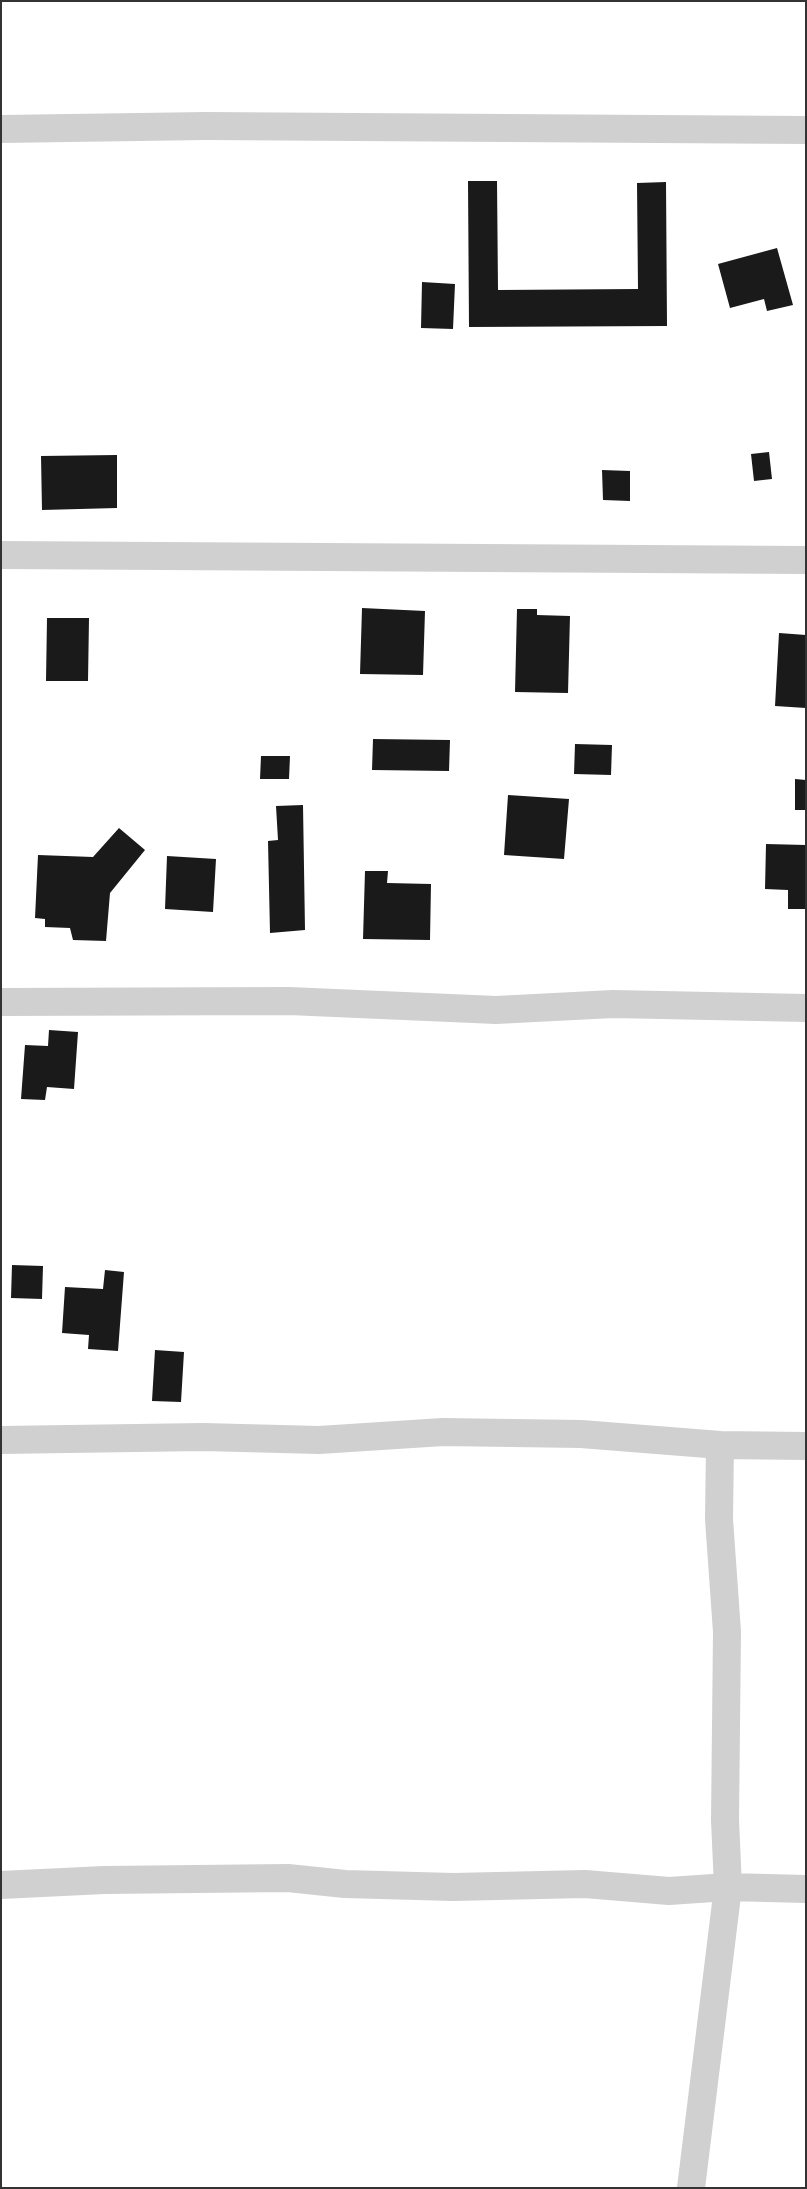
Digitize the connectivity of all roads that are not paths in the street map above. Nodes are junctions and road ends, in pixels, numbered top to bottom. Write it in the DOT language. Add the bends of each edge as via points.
graph roads {
  1 [pos="1,129"];
  2 [pos="806,130"];
  3 [pos="1,555"];
  4 [pos="806,560"];
  5 [pos="1,1002"];
  6 [pos="806,1008"];
  7 [pos="1,1440"];
  8 [pos="720,1445"];
  9 [pos="806,1446"];
  10 [pos="1,1885"];
  11 [pos="728,1888"];
  12 [pos="806,1889"];
  13 [pos="691,2188"];
  1 -- 2 [label="street" via="206,126"];
  3 -- 4 [label="street"];
  5 -- 6 [label="street" via="289,1001 496,1010 613,1004"];
  7 -- 8 [label="street" via="203,1437 320,1440 444,1432 581,1434"];
  8 -- 9 [label="street"];
  8 -- 11 [label="street" via="719,1519 727,1632 725,1820"];
  10 -- 11 [label="street" via="288,1878 345,1884 453,1887 585,1884 669,1891"];
  11 -- 12 [label="street"];
  11 -- 13 [label="street"];
}
